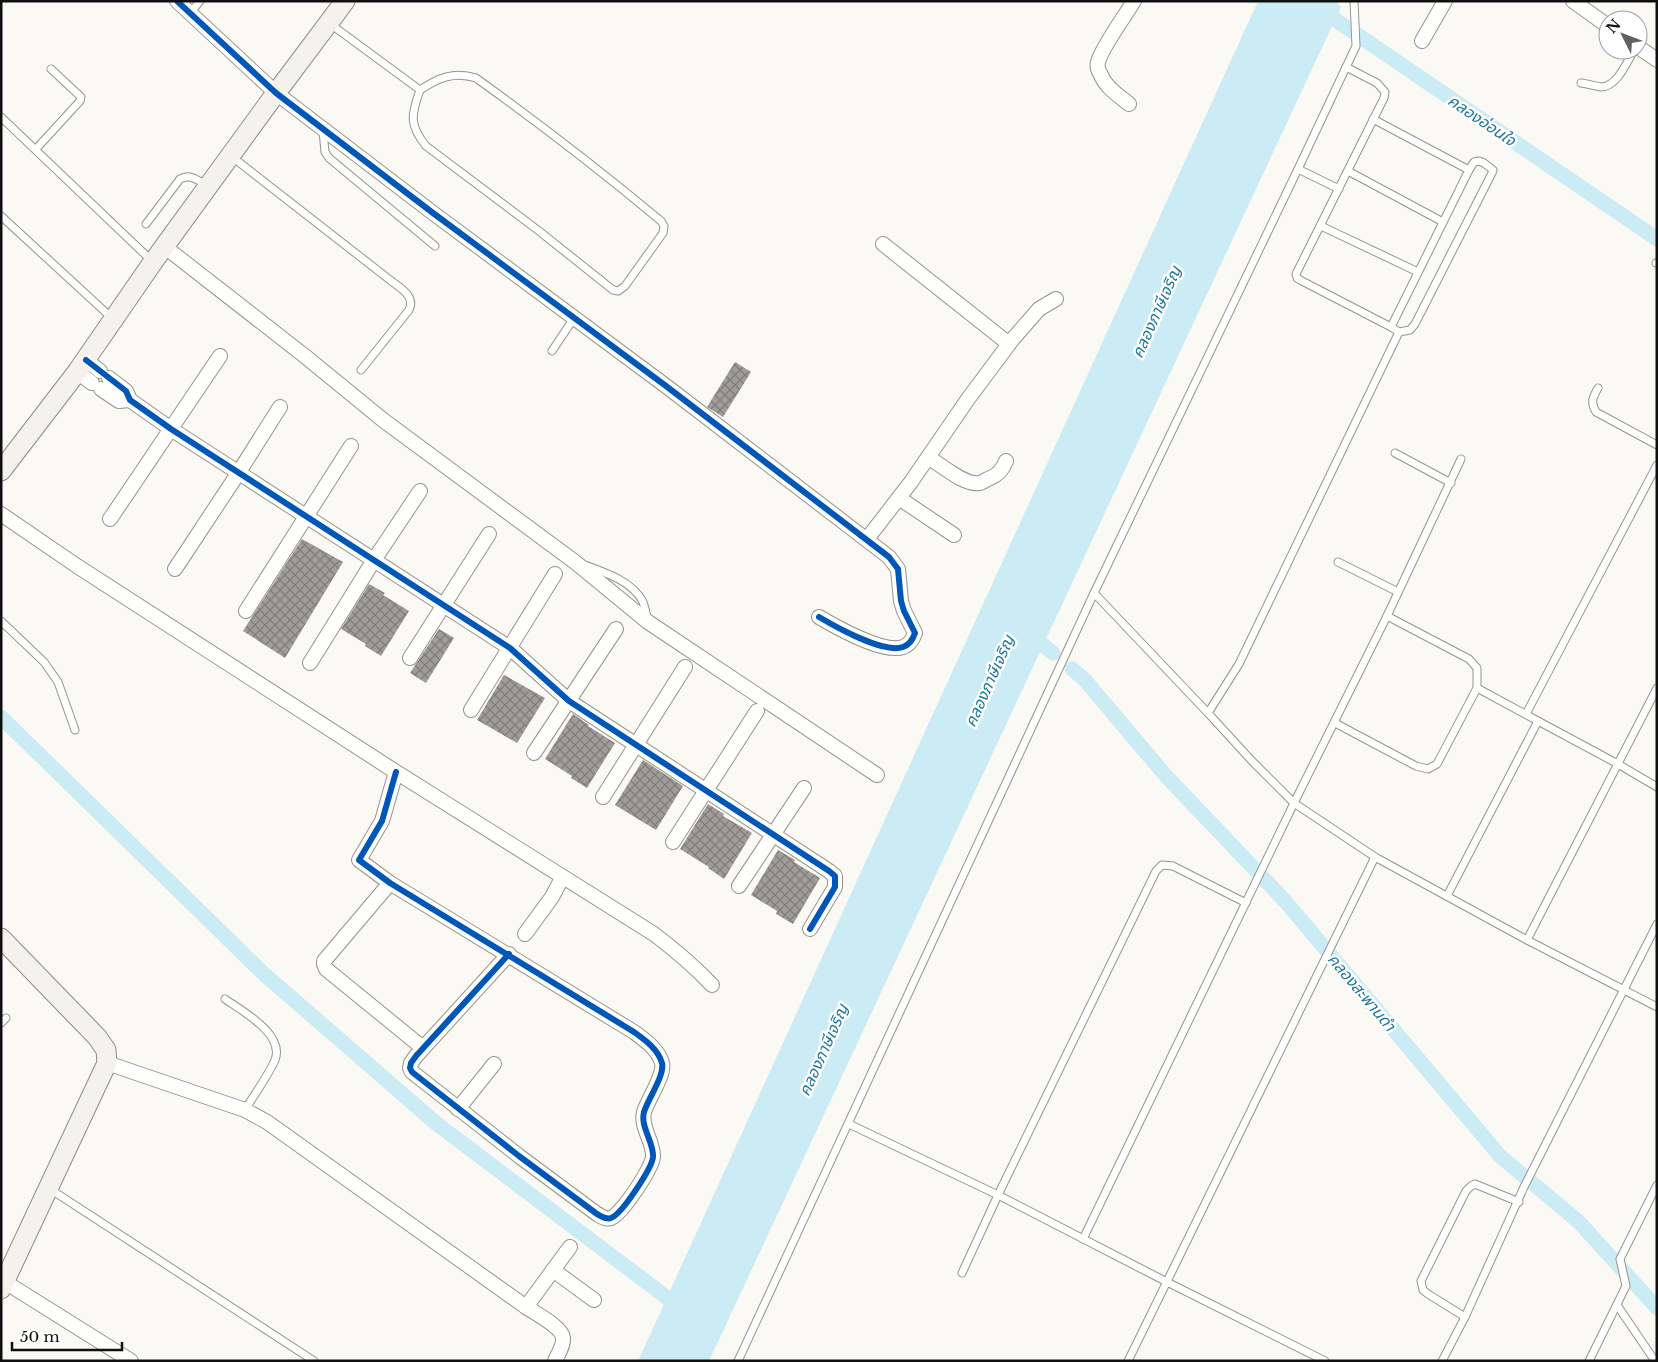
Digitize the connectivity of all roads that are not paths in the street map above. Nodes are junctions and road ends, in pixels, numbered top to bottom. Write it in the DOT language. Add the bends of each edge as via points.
graph roads {
  1 [pos="178,1"];
  2 [pos="200,1"];
  3 [pos="345,1"];
  4 [pos="1134,1"];
  5 [pos="1445,1"];
  6 [pos="1573,1"];
  7 [pos="1354,4"];
  8 [pos="190,13"];
  9 [pos="1598,19"];
  10 [pos="329,23"];
  11 [pos="1422,41"];
  12 [pos="1628,60"];
  13 [pos="1346,67"];
  14 [pos="50,69"];
  15 [pos="1582,83"];
  16 [pos="420,90"];
  17 [pos="276,93"];
  18 [pos="1129,104"];
  19 [pos="1,116"];
  20 [pos="1373,119"];
  21 [pos="322,128"];
  22 [pos="36,149"];
  23 [pos="231,155"];
  24 [pos="1298,169"];
  25 [pos="1469,170"];
  26 [pos="1348,171"];
  27 [pos="208,187"];
  28 [pos="1339,189"];
  29 [pos="1,216"];
  30 [pos="1443,222"];
  31 [pos="146,224"];
  32 [pos="1321,226"];
  33 [pos="883,244"];
  34 [pos="435,246"];
  35 [pos="165,247"];
  36 [pos="154,262"];
  37 [pos="1418,272"];
  38 [pos="1056,299"];
  39 [pos="574,318"];
  40 [pos="113,320"];
  41 [pos="1391,328"];
  42 [pos="1399,332"];
  43 [pos="1008,344"];
  44 [pos="552,351"];
  45 [pos="220,356"];
  46 [pos="361,370"];
  47 [pos="94,375"];
  48 [pos="1598,388"];
  49 [pos="280,407"];
  50 [pos="171,429"];
  51 [pos="1657,445"];
  52 [pos="351,446"];
  53 [pos="1395,453"];
  54 [pos="928,457"];
  55 [pos="1461,459"];
  56 [pos="1006,461"];
  57 [pos="1657,465"];
  58 [pos="1,471"];
  59 [pos="239,472"];
  60 [pos="1451,483"];
  61 [pos="420,491"];
  62 [pos="899,498"];
  63 [pos="1,514"];
  64 [pos="307,516"];
  65 [pos="110,519"];
  66 [pos="489,534"];
  67 [pos="954,536"];
  68 [pos="866,539"];
  69 [pos="374,560"];
  70 [pos="1338,562"];
  71 [pos="175,569"];
  72 [pos="555,574"];
  73 [pos="1398,592"];
  74 [pos="1094,593"];
  75 [pos="443,605"];
  76 [pos="246,611"];
  77 [pos="1387,616"];
  78 [pos="819,617"];
  79 [pos="1,621"];
  80 [pos="616,629"];
  81 [pos="510,648"];
  82 [pos="410,658"];
  83 [pos="310,663"];
  84 [pos="685,667"];
  85 [pos="1477,688"];
  86 [pos="1657,688"];
  87 [pos="569,701"];
  88 [pos="471,710"];
  89 [pos="757,710"];
  90 [pos="1208,713"];
  91 [pos="1526,714"];
  92 [pos="1538,721"];
  93 [pos="1335,723"];
  94 [pos="75,730"];
  95 [pos="637,745"];
  96 [pos="534,753"];
  97 [pos="1618,764"];
  98 [pos="396,772"];
  99 [pos="877,775"];
  100 [pos="1657,787"];
  101 [pos="804,788"];
  102 [pos="705,790"];
  103 [pos="603,797"];
  104 [pos="1294,803"];
  105 [pos="773,834"];
  106 [pos="674,842"];
  107 [pos="1375,857"];
  108 [pos="562,878"];
  109 [pos="390,883"];
  110 [pos="739,886"];
  111 [pos="1447,896"];
  112 [pos="1246,903"];
  113 [pos="1657,924"];
  114 [pos="810,929"];
  115 [pos="525,934"];
  116 [pos="1,938"];
  117 [pos="1526,940"];
  118 [pos="508,954"];
  119 [pos="712,986"];
  120 [pos="1623,990"];
  121 [pos="225,999"];
  122 [pos="1657,1007"];
  123 [pos="423,1048"];
  124 [pos="107,1063"];
  125 [pos="494,1064"];
  126 [pos="458,1109"];
  127 [pos="245,1110"];
  128 [pos="848,1124"];
  129 [pos="1657,1185"];
  130 [pos="50,1188"];
  131 [pos="998,1195"];
  132 [pos="1519,1202"];
  133 [pos="1083,1238"];
  134 [pos="570,1247"];
  135 [pos="553,1270"];
  136 [pos="962,1273"];
  137 [pos="1167,1282"];
  138 [pos="3,1285"];
  139 [pos="594,1300"];
  140 [pos="1617,1305"];
  141 [pos="526,1307"];
  142 [pos="1465,1317"];
  143 [pos="131,1361"];
  144 [pos="314,1361"];
  145 [pos="556,1361"];
  146 [pos="738,1361"];
  147 [pos="1128,1361"];
  148 [pos="1325,1361"];
  149 [pos="1442,1361"];
  150 [pos="1589,1361"];
  151 [pos="1655,1361"];
  1 -- 8 [label="street"];
  2 -- 8 [label="lane"];
  3 -- 10 [label="street"];
  4 -- 18 [label="street" via="1097,64 1104,81"];
  5 -- 11 [label="street"];
  6 -- 9 [label="street"];
  7 -- 13 [label="lane" via="1356,46"];
  8 -- 17 [label="street"];
  10 -- 16 [label="lane"];
  10 -- 17 [label="street"];
  12 -- 15 [label="lane" via="1612,83 1603,87"];
  13 -- 20 [label="lane" via="1377,83 1385,92"];
  13 -- 24 [label="lane"];
  14 -- 22 [label="lane" via="81,97"];
  16 -- 16 [label="lane" via="413,118 417,135 426,146 613,290 618,291 625,286 663,233 661,221 476,78 459,75 436,80"];
  17 -- 21 [label="street"];
  17 -- 23 [label="street"];
  19 -- 22 [label="lane"];
  20 -- 25 [label="lane"];
  20 -- 26 [label="lane"];
  21 -- 34 [label="lane" via="325,152 329,158"];
  21 -- 39 [label="street"];
  22 -- 36 [label="lane"];
  23 -- 27 [label="street"];
  23 -- 46 [label="lane" via="408,295 412,305 409,310"];
  24 -- 28 [label="lane"];
  24 -- 74 [label="lane"];
  25 -- 30 [label="lane"];
  25 -- 42 [label="lane" via="1474,162 1479,161 1493,170 1415,324 1410,330"];
  26 -- 28 [label="lane"];
  26 -- 30 [label="lane"];
  27 -- 31 [label="lane" via="191,176 180,179"];
  27 -- 35 [label="street"];
  28 -- 32 [label="lane"];
  29 -- 40 [label="lane"];
  30 -- 37 [label="lane"];
  32 -- 37 [label="lane"];
  32 -- 41 [label="lane" via="1296,274 1297,278"];
  33 -- 43 [label="street"];
  35 -- 36 [label="street"];
  35 -- 99 [label="street" via="383,420 575,562 648,622"];
  36 -- 40 [label="street"];
  37 -- 41 [label="lane"];
  38 -- 43 [label="street" via="1039,309"];
  39 -- 44 [label="lane"];
  39 -- 68 [label="street"];
  40 -- 47 [label="street"];
  41 -- 42 [label="lane"];
  42 -- 90 [label="lane" via="1239,664"];
  43 -- 54 [label="street"];
  45 -- 50 [label="street"];
  47 -- 50 [label="street" via="119,401 130,400"];
  47 -- 58 [label="street"];
  48 -- 51 [label="lane" via="1592,398 1596,412"];
  49 -- 59 [label="street"];
  50 -- 59 [label="street"];
  50 -- 65 [label="street"];
  52 -- 64 [label="street"];
  53 -- 60 [label="lane"];
  54 -- 56 [label="street" via="970,483 980,483 995,476"];
  54 -- 62 [label="street"];
  55 -- 60 [label="lane"];
  57 -- 91 [label="lane"];
  59 -- 64 [label="street"];
  59 -- 71 [label="street"];
  60 -- 73 [label="lane"];
  61 -- 69 [label="street"];
  62 -- 67 [label="street"];
  62 -- 68 [label="street"];
  63 -- 98 [label="street"];
  64 -- 69 [label="street"];
  64 -- 76 [label="street"];
  66 -- 75 [label="street"];
  68 -- 78 [label="street" via="889,557 898,569 901,600 914,632 913,638 901,648 877,645 842,631"];
  69 -- 75 [label="street"];
  69 -- 83 [label="street"];
  70 -- 73 [label="lane"];
  72 -- 81 [label="street"];
  73 -- 77 [label="lane"];
  74 -- 90 [label="lane"];
  74 -- 128 [label="lane"];
  75 -- 81 [label="street"];
  75 -- 82 [label="street"];
  77 -- 85 [label="lane" via="1469,659 1477,668"];
  77 -- 93 [label="lane"];
  79 -- 94 [label="lane" via="44,662 58,682"];
  80 -- 87 [label="street"];
  81 -- 87 [label="street"];
  81 -- 88 [label="street"];
  84 -- 95 [label="street"];
  85 -- 91 [label="lane"];
  85 -- 93 [label="lane" via="1437,764 1428,769 1416,766"];
  86 -- 97 [label="lane"];
  87 -- 95 [label="street"];
  87 -- 96 [label="street"];
  89 -- 102 [label="street"];
  90 -- 104 [label="lane"];
  91 -- 92 [label="lane"];
  92 -- 97 [label="lane"];
  92 -- 111 [label="lane"];
  93 -- 104 [label="lane"];
  95 -- 102 [label="street"];
  95 -- 103 [label="street"];
  97 -- 100 [label="lane"];
  97 -- 117 [label="lane"];
  98 -- 108 [label="street"];
  98 -- 109 [label="street" via="382,821 359,860"];
  101 -- 105 [label="street"];
  102 -- 105 [label="street"];
  102 -- 106 [label="street"];
  104 -- 107 [label="lane"];
  104 -- 112 [label="lane"];
  105 -- 110 [label="street"];
  105 -- 114 [label="street" via="835,876 835,887"];
  107 -- 111 [label="lane"];
  107 -- 137 [label="lane"];
  108 -- 115 [label="street"];
  108 -- 119 [label="street" via="654,934 684,957"];
  109 -- 118 [label="street"];
  109 -- 123 [label="street" via="324,964 326,969"];
  111 -- 117 [label="lane"];
  112 -- 131 [label="lane" via="1173,866 1162,864 1156,871"];
  112 -- 133 [label="lane"];
  113 -- 120 [label="lane"];
  116 -- 124 [label="street" via="97,1037 106,1050"];
  117 -- 120 [label="lane"];
  118 -- 123 [label="street"];
  118 -- 126 [label="street" via="634,1032 657,1054 662,1064 661,1073 644,1114 653,1160 623,1208 606,1219"];
  120 -- 122 [label="lane"];
  120 -- 132 [label="lane"];
  121 -- 127 [label="lane" via="260,1024 275,1045 275,1058"];
  123 -- 126 [label="street" via="411,1063 412,1072"];
  124 -- 127 [label="street"];
  124 -- 130 [label="street"];
  125 -- 126 [label="street"];
  127 -- 141 [label="street"];
  128 -- 131 [label="lane"];
  128 -- 146 [label="lane"];
  129 -- 140 [label="lane" via="1620,1259 1626,1286"];
  130 -- 138 [label="street"];
  130 -- 144 [label="lane"];
  131 -- 133 [label="lane"];
  131 -- 136 [label="lane"];
  132 -- 142 [label="lane"];
  132 -- 142 [label="lane" via="1475,1184 1471,1186 1421,1281 1423,1290"];
  133 -- 137 [label="lane"];
  134 -- 135 [label="street"];
  135 -- 139 [label="street"];
  135 -- 141 [label="street"];
  137 -- 147 [label="lane"];
  137 -- 148 [label="lane"];
  138 -- 143 [label="street"];
  140 -- 150 [label="lane"];
  140 -- 151 [label="lane"];
  141 -- 145 [label="street" via="561,1332 562,1344"];
  142 -- 149 [label="lane"];
}
